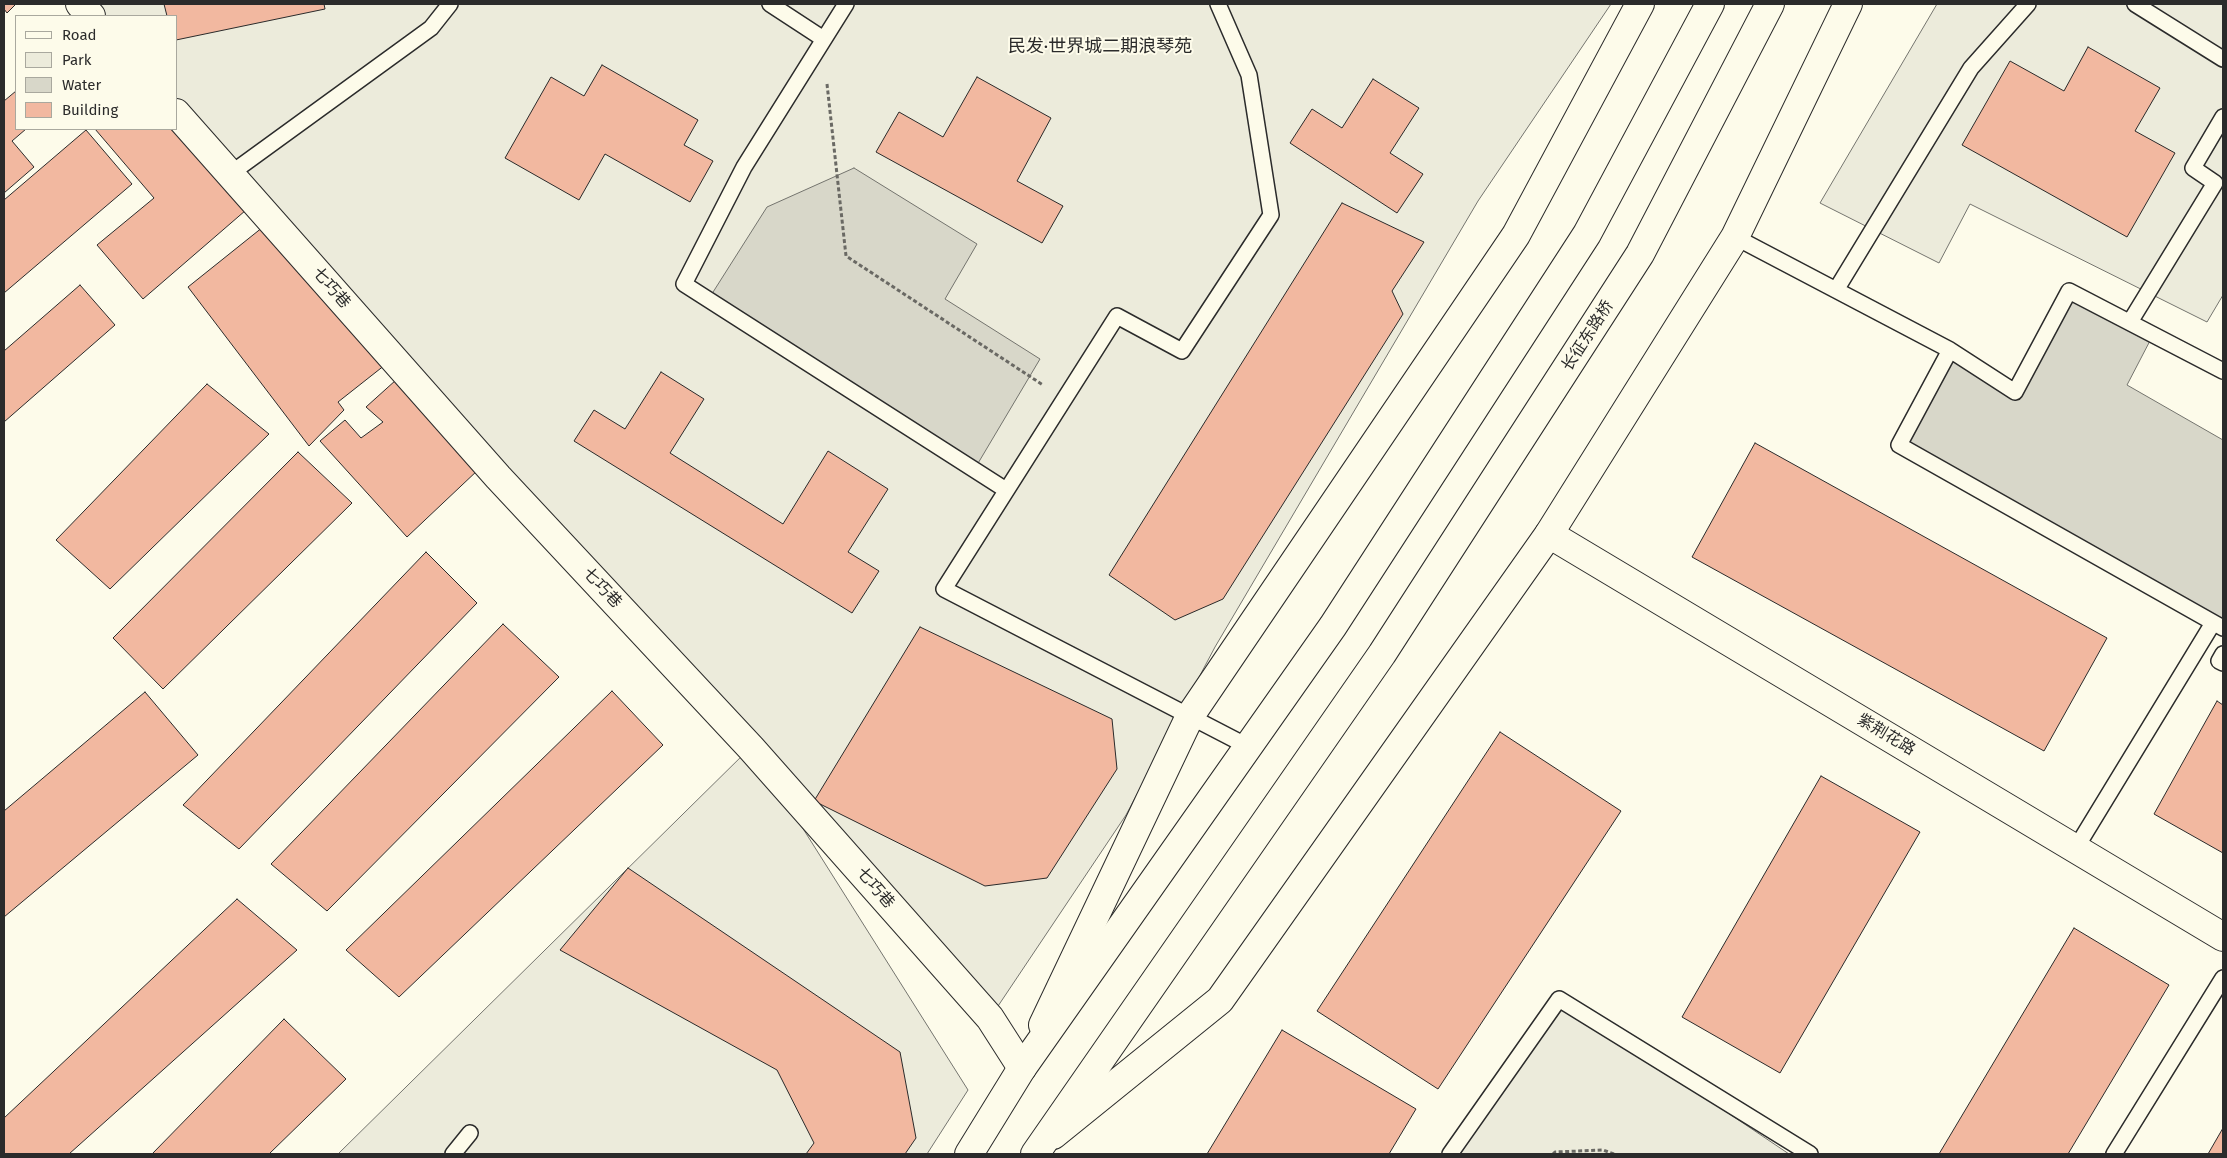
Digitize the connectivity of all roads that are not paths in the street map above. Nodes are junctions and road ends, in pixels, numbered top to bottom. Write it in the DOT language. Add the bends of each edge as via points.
graph roads {
  1 [pos="80,4"];
  2 [pos="450,4"];
  3 [pos="770,4"];
  4 [pos="846,4"];
  5 [pos="1218,4"];
  6 [pos="1640,4"];
  7 [pos="1710,4"];
  8 [pos="1770,4"];
  9 [pos="1848,4"];
  10 [pos="2028,4"];
  11 [pos="2135,4"];
  12 [pos="90,15"];
  13 [pos="822,38"];
  14 [pos="2223,59"];
  15 [pos="178,114"];
  16 [pos="2223,117"];
  17 [pos="230,174"];
  18 [pos="1735,237"];
  19 [pos="1836,290"];
  20 [pos="2130,322"];
  21 [pos="1950,350"];
  22 [pos="2223,371"];
  23 [pos="1006,490"];
  24 [pos="1549,534"];
  25 [pos="2218,625"];
  26 [pos="2223,654"];
  27 [pos="2223,663"];
  28 [pos="1190,716"];
  29 [pos="1247,746"];
  30 [pos="2076,848"];
  31 [pos="2223,937"];
  32 [pos="2223,978"];
  33 [pos="1022,1068"];
  34 [pos="470,1133"];
  35 [pos="1038,1149"];
  36 [pos="453,1154"];
  37 [pos="969,1154"];
  38 [pos="1450,1154"];
  39 [pos="1810,1154"];
  40 [pos="2114,1154"];
  1 -- 12 [label="street"];
  2 -- 17 [label="lane" via="431,28"];
  3 -- 13 [label="lane"];
  4 -- 13 [label="lane"];
  5 -- 23 [label="lane" via="1249,75 1271,215 1182,351 1116,316"];
  6 -- 28 [label="street" via="1516,236"];
  7 -- 29 [label="street" via="1587,234 1334,626"];
  8 -- 35 [label="street, 长征东路桥" via="1640,254 1382,654"];
  9 -- 18 [label="street"];
  10 -- 19 [label="lane" via="1971,68"];
  11 -- 14 [label="lane"];
  13 -- 23 [label="lane" via="744,167 684,284"];
  15 -- 17 [label="street, 七巧巷"];
  16 -- 20 [label="lane" via="2193,168 2214,183"];
  17 -- 33 [label="street, 七巧巷" via="498,477 752,748 990,1018"];
  18 -- 19 [label="lane"];
  18 -- 24 [label="street"];
  19 -- 21 [label="lane"];
  20 -- 21 [label="lane" via="2069,291 2015,392"];
  20 -- 22 [label="lane"];
  21 -- 25 [label="lane" via="1899,445"];
  23 -- 28 [label="lane" via="944,589"];
  24 -- 30 [label="street, 紫荆花路"];
  24 -- 35 [label="street" via="1220,1000"];
  25 -- 30 [label="lane"];
  26 -- 27 [label="lane" via="2219,661"];
  28 -- 29 [label="lane"];
  28 -- 33 [label="street"];
  29 -- 33 [label="street"];
  30 -- 31 [label="street, 紫荆花路"];
  32 -- 40 [label="lane"];
  33 -- 37 [label="street"];
  34 -- 36 [label="lane"];
  38 -- 39 [label="lane" via="1559,999"];
}
